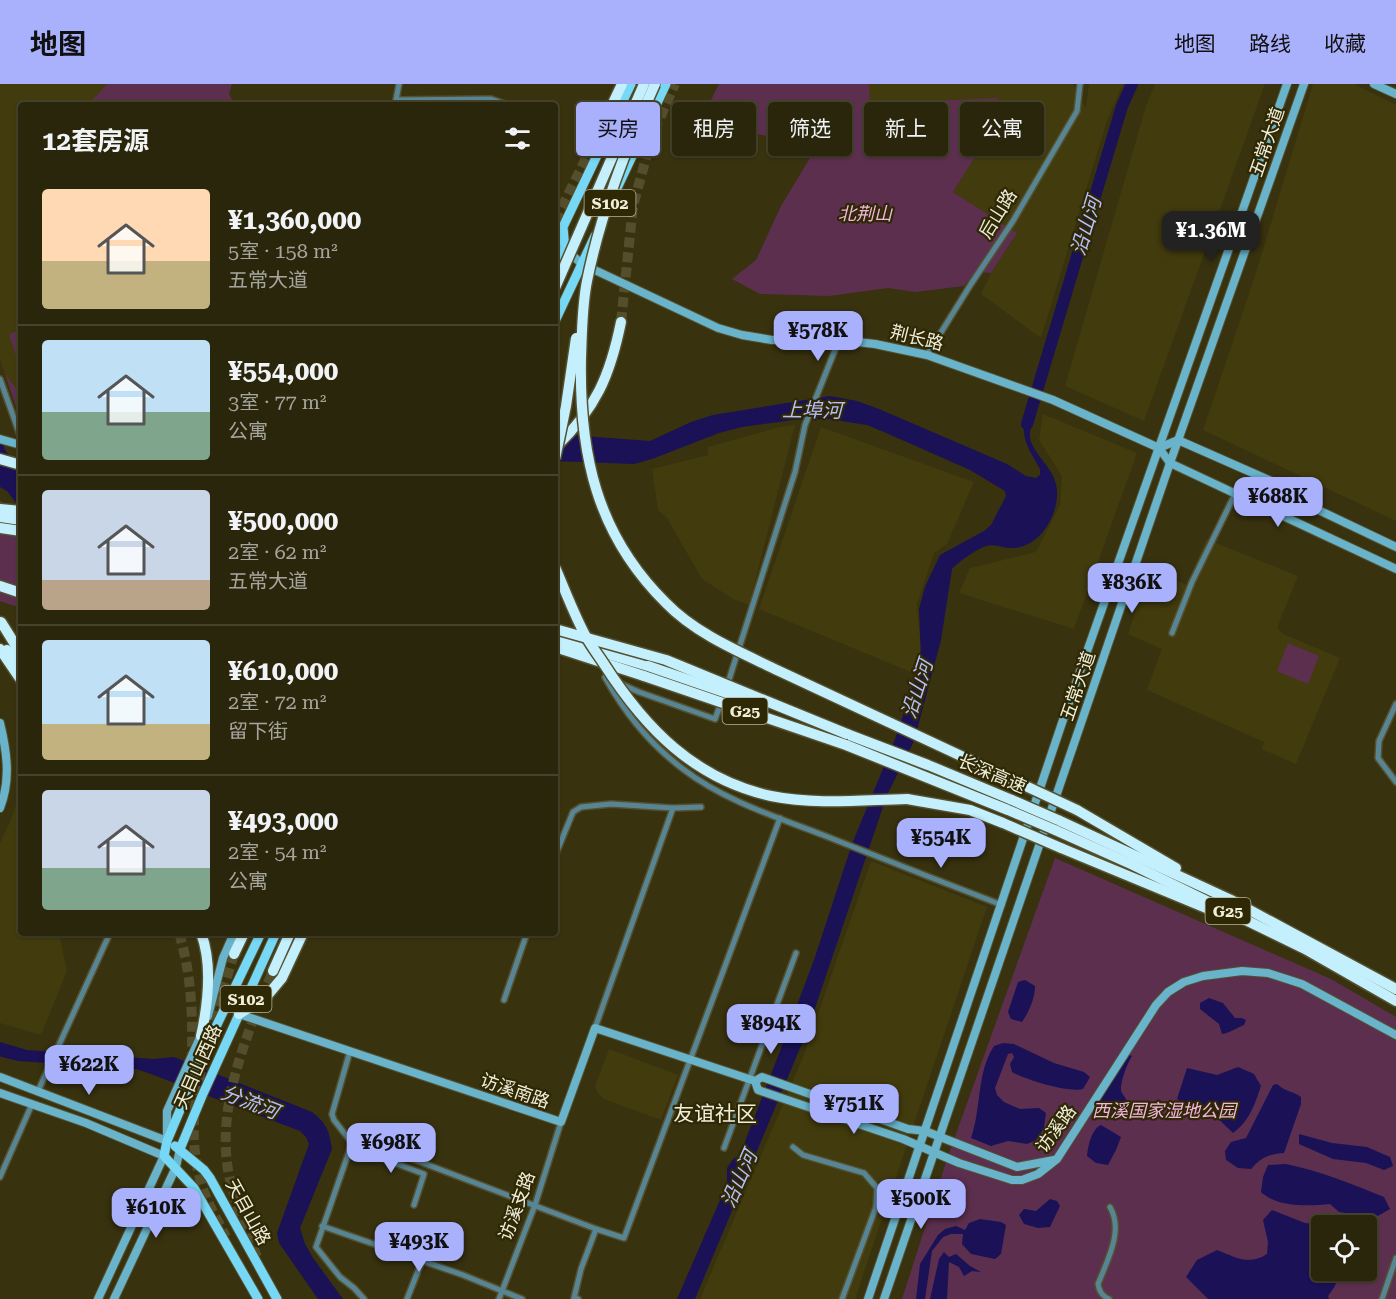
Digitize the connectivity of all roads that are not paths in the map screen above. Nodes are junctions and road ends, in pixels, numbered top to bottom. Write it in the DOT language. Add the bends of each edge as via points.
graph roads {
  1 [pos="399,84"];
  2 [pos="622,84"];
  3 [pos="631,84"];
  4 [pos="644,84"];
  5 [pos="655,84"];
  6 [pos="666,84"];
  7 [pos="1080,84"];
  8 [pos="1287,84"];
  9 [pos="1304,84"];
  10 [pos="1374,84"];
  11 [pos="1396,94"];
  12 [pos="395,102"];
  13 [pos="419,102"];
  14 [pos="500,102"];
  15 [pos="614,102"];
  16 [pos="558,245"];
  17 [pos="565,249"];
  18 [pos="558,252"];
  19 [pos="582,264"];
  20 [pos="558,266"];
  21 [pos="558,281"];
  22 [pos="582,311"];
  23 [pos="558,315"];
  24 [pos="621,322"];
  25 [pos="839,340"];
  26 [pos="927,355"];
  27 [pos="0,380"];
  28 [pos="18,430"];
  29 [pos="3,440"];
  30 [pos="1178,440"];
  31 [pos="18,444"];
  32 [pos="558,445"];
  33 [pos="558,445"];
  34 [pos="1159,448"];
  35 [pos="0,459"];
  36 [pos="1170,463"];
  37 [pos="18,464"];
  38 [pos="1236,494"];
  39 [pos="0,509"];
  40 [pos="18,515"];
  41 [pos="0,517"];
  42 [pos="0,528"];
  43 [pos="18,531"];
  44 [pos="1396,547"];
  45 [pos="1396,569"];
  46 [pos="558,574"];
  47 [pos="0,586"];
  48 [pos="18,592"];
  49 [pos="1,622"];
  50 [pos="558,630"];
  51 [pos="1172,633"];
  52 [pos="558,639"];
  53 [pos="18,640"];
  54 [pos="0,644"];
  55 [pos="558,648"];
  56 [pos="0,649"];
  57 [pos="18,649"];
  58 [pos="18,661"];
  59 [pos="646,671"];
  60 [pos="18,676"];
  61 [pos="1396,704"];
  62 [pos="0,723"];
  63 [pos="847,740"];
  64 [pos="1396,782"];
  65 [pos="701,807"];
  66 [pos="0,808"];
  67 [pos="673,808"];
  68 [pos="780,818"];
  69 [pos="1056,825"];
  70 [pos="558,849"];
  71 [pos="1231,900"];
  72 [pos="1002,905"];
  73 [pos="109,936"];
  74 [pos="202,936"];
  75 [pos="233,936"];
  76 [pos="243,936"];
  77 [pos="259,936"];
  78 [pos="275,936"];
  79 [pos="289,936"];
  80 [pos="302,936"];
  81 [pos="526,936"];
  82 [pos="1305,949"];
  83 [pos="796,953"];
  84 [pos="234,954"];
  85 [pos="273,971"];
  86 [pos="1396,989"];
  87 [pos="504,1000"];
  88 [pos="1396,1001"];
  89 [pos="239,1014"];
  90 [pos="596,1028"];
  91 [pos="1396,1035"];
  92 [pos="201,1036"];
  93 [pos="350,1052"];
  94 [pos="196,1059"];
  95 [pos="690,1059"];
  96 [pos="0,1077"];
  97 [pos="756,1082"];
  98 [pos="39,1091"];
  99 [pos="0,1093"];
  100 [pos="32,1104"];
  101 [pos="561,1122"];
  102 [pos="925,1131"];
  103 [pos="940,1138"];
  104 [pos="167,1142"];
  105 [pos="352,1143"];
  106 [pos="363,1145"];
  107 [pos="920,1145"];
  108 [pos="793,1147"];
  109 [pos="724,1148"];
  110 [pos="180,1149"];
  111 [pos="935,1152"];
  112 [pos="164,1156"];
  113 [pos="1057,1159"];
  114 [pos="176,1167"];
  115 [pos="2,1170"];
  116 [pos="0,1177"];
  117 [pos="414,1205"];
  118 [pos="535,1205"];
  119 [pos="1110,1208"];
  120 [pos="322,1226"];
  121 [pos="596,1229"];
  122 [pos="1396,1258"];
  123 [pos="422,1261"];
  124 [pos="502,1291"];
  125 [pos="98,1299"];
  126 [pos="114,1299"];
  127 [pos="258,1299"];
  128 [pos="278,1299"];
  129 [pos="364,1299"];
  130 [pos="407,1299"];
  131 [pos="499,1299"];
  132 [pos="522,1299"];
  133 [pos="578,1299"];
  134 [pos="843,1299"];
  135 [pos="868,1299"];
  136 [pos="884,1299"];
  137 [pos="1109,1299"];
  138 [pos="1382,1299"];
  1 -- 12 [label="street"];
  2 -- 15 [label="highway"];
  3 -- 17 [label="main road, S102" via="563,227"];
  4 -- 21 [label="highway, bridge"];
  5 -- 22 [label="highway, bridge" via="612,190"];
  6 -- 19 [label="main road, S102"];
  7 -- 26 [label="street, 后山路" via="1077,111 1013,221"];
  8 -- 34 [label="main road, 五常大道"];
  9 -- 30 [label="main road, 五常大道"];
  10 -- 11 [label="main road"];
  13 -- 14 [label="street"];
  16 -- 17 [label="street"];
  17 -- 18 [label="main road"];
  17 -- 19 [label="main road, 荆长路"];
  17 -- 20 [label="main road, S102"];
  19 -- 23 [label="main road, S102"];
  19 -- 25 [label="main road, 荆长路" via="718,328 772,340"];
  22 -- 32 [label="highway, bridge"];
  22 -- 71 [label="highway, bridge" via="582,413 595,490 612,532 639,574 667,605 729,646 1077,810"];
  24 -- 33 [label="highway" via="604,384 574,429"];
  25 -- 26 [label="main road, 荆长路"];
  25 -- 68 [label="street" via="806,425 795,472 716,719 605,678 621,706 683,769 739,801"];
  26 -- 34 [label="main road, 荆长路" via="1053,400"];
  27 -- 28 [label="street"];
  29 -- 31 [label="main road"];
  30 -- 34 [label="main road"];
  30 -- 36 [label="main road, 五常大道"];
  30 -- 44 [label="main road" via="1270,481 1312,507"];
  34 -- 36 [label="main road, 荆长路"];
  34 -- 72 [label="main road, 五常大道"];
  35 -- 37 [label="highway"];
  36 -- 38 [label="main road, 荆长路"];
  36 -- 103 [label="main road, 五常大道"];
  38 -- 45 [label="main road, 荆长路"];
  38 -- 51 [label="street" via="1192,582"];
  39 -- 40 [label="highway"];
  40 -- 41 [label="highway"];
  42 -- 43 [label="highway"];
  46 -- 82 [label="highway, bridge" via="583,632 622,693 676,751 706,772 771,796 817,801 907,799 969,810"];
  47 -- 48 [label="highway"];
  49 -- 53 [label="highway"];
  49 -- 57 [label="highway"];
  50 -- 63 [label="highway, bridge" via="666,660"];
  52 -- 59 [label="highway, 长深高速 / G25"];
  54 -- 58 [label="highway"];
  55 -- 59 [label="highway, 长深高速 / G25"];
  56 -- 60 [label="highway"];
  59 -- 63 [label="highway, 长深高速 / G25, bridge"];
  61 -- 64 [label="street" via="1379,741 1378,758"];
  62 -- 66 [label="main road" via="8,778"];
  63 -- 69 [label="highway, 长深高速 / G25, bridge"];
  65 -- 67 [label="street"];
  67 -- 70 [label="street" via="611,804 581,807 573,812"];
  67 -- 90 [label="street"];
  68 -- 72 [label="street"];
  68 -- 95 [label="street"];
  69 -- 71 [label="highway, 长深高速 / G25"];
  69 -- 82 [label="highway, 长深高速 / G25"];
  71 -- 86 [label="highway, 长深高速 / G25"];
  72 -- 102 [label="main road, 五常大道"];
  73 -- 98 [label="street"];
  74 -- 92 [label="highway" via="207,993"];
  75 -- 92 [label="main road, 天目山西路"];
  76 -- 84 [label="highway"];
  77 -- 94 [label="main road, 天目山西路 / S102"];
  78 -- 89 [label="main road, 天目山西路 / S102"];
  79 -- 85 [label="highway"];
  80 -- 89 [label="highway" via="282,978 266,997"];
  81 -- 87 [label="street"];
  82 -- 88 [label="highway, 长深高速 / G25"];
  83 -- 97 [label="street"];
  89 -- 93 [label="main road, 访溪南路"];
  89 -- 110 [label="main road, 天目山西路 / S102"];
  90 -- 95 [label="main road"];
  90 -- 101 [label="main road, 访溪南路"];
  91 -- 113 [label="main road, 访溪路" via="1277,974 1242,971 1184,982 1156,1005"];
  92 -- 94 [label="main road, 天目山西路"];
  93 -- 101 [label="main road, 访溪南路"];
  93 -- 105 [label="street" via="332,1113"];
  94 -- 104 [label="main road, 天目山西路 / S102, bridge"];
  95 -- 97 [label="main road"];
  95 -- 121 [label="street" via="624,1238"];
  96 -- 98 [label="main road"];
  97 -- 102 [label="main road" via="785,1085 908,1129"];
  97 -- 107 [label="main road, 访溪路" via="781,1097"];
  97 -- 109 [label="street"];
  98 -- 104 [label="main road"];
  99 -- 100 [label="main road"];
  100 -- 112 [label="main road"];
  100 -- 115 [label="street"];
  101 -- 118 [label="street, 访溪支路"];
  102 -- 103 [label="main road"];
  102 -- 107 [label="main road, 五常大道"];
  103 -- 111 [label="main road, 五常大道"];
  103 -- 113 [label="main road" via="1017,1167"];
  104 -- 110 [label="main road, 天目山路"];
  104 -- 112 [label="main road, 天目山西路 / S102"];
  105 -- 106 [label="street"];
  105 -- 120 [label="street"];
  106 -- 117 [label="street" via="376,1156 424,1174"];
  106 -- 118 [label="street" via="389,1150"];
  107 -- 111 [label="main road, 访溪路"];
  107 -- 135 [label="main road, 五常大道"];
  108 -- 134 [label="street" via="803,1155 864,1173 877,1188 876,1207"];
  110 -- 114 [label="main road"];
  110 -- 128 [label="main road, 天目山路" via="210,1178"];
  111 -- 113 [label="main road, 访溪路" via="1012,1180 1038,1174"];
  111 -- 136 [label="main road, 五常大道"];
  112 -- 114 [label="main road, 天目山路"];
  112 -- 125 [label="main road"];
  114 -- 126 [label="main road"];
  114 -- 127 [label="main road, 天目山路" via="194,1188"];
  115 -- 116 [label="street"];
  118 -- 121 [label="street"];
  118 -- 124 [label="street, 访溪支路"];
  119 -- 137 [label="street" via="1116,1230 1098,1284 1099,1291"];
  120 -- 123 [label="street"];
  120 -- 129 [label="street" via="316,1247"];
  121 -- 133 [label="street" via="580,1269 574,1298"];
  122 -- 138 [label="street"];
  123 -- 124 [label="street"];
  123 -- 130 [label="street"];
  124 -- 131 [label="street, 访溪支路"];
  124 -- 132 [label="street"];
}
